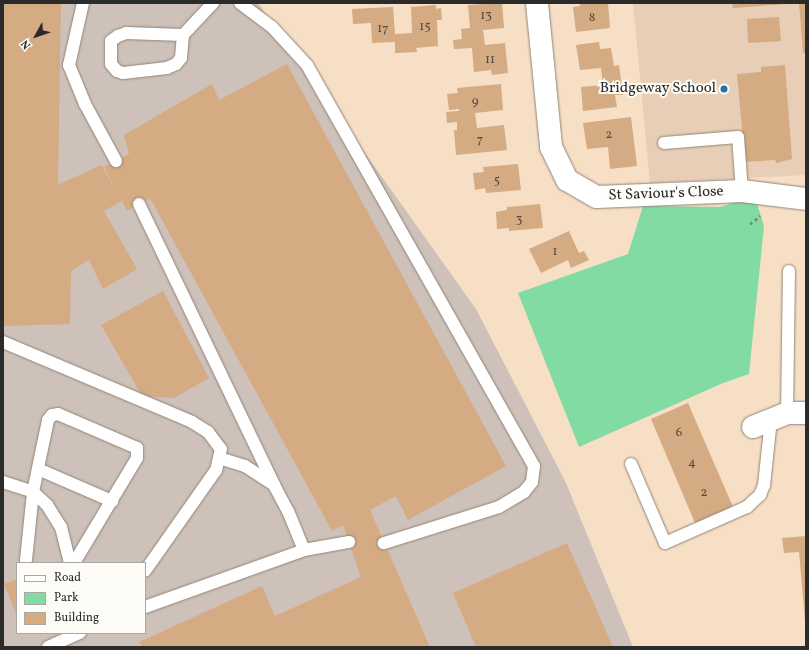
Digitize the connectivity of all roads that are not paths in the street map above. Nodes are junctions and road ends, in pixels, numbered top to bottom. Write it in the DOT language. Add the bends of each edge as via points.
graph roads {
  1 [pos="83,3"];
  2 [pos="213,3"];
  3 [pos="240,3"];
  4 [pos="537,3"];
  5 [pos="183,35"];
  6 [pos="664,143"];
  7 [pos="116,161"];
  8 [pos="742,191"];
  9 [pos="806,199"];
  10 [pos="139,204"];
  11 [pos="789,271"];
  12 [pos="3,342"];
  13 [pos="780,418"];
  14 [pos="219,458"];
  15 [pos="631,464"];
  16 [pos="38,469"];
  17 [pos="3,482"];
  18 [pos="274,485"];
  19 [pos="33,492"];
  20 [pos="112,501"];
  21 [pos="349,542"];
  22 [pos="384,543"];
  23 [pos="304,550"];
  24 [pos="26,560"];
  25 [pos="70,562"];
  26 [pos="75,562"];
  27 [pos="146,570"];
  28 [pos="146,607"];
  29 [pos="68,636"];
  30 [pos="48,647"];
  1 -- 7 [label="lane" via="69,64 85,104"];
  2 -- 5 [label="lane"];
  3 -- 22 [label="lane" via="272,27 307,65 534,466 532,482 524,492 499,507"];
  4 -- 8 [label="street, St Saviour's Close" via="551,147 567,180 597,197"];
  5 -- 5 [label="lane" via="180,58 176,64 167,68 123,73 111,64 111,41 118,36 126,33"];
  6 -- 8 [label="lane" via="738,137"];
  8 -- 9 [label="street, St Saviour's Close"];
  10 -- 18 [label="lane"];
  11 -- 13 [label="lane"];
  12 -- 14 [label="lane" via="192,422 208,432 221,449"];
  13 -- 15 [label="lane" via="760,495 747,507 665,543"];
  14 -- 18 [label="lane" via="245,466"];
  14 -- 27 [label="lane" via="216,470"];
  16 -- 19 [label="lane"];
  16 -- 20 [label="lane"];
  16 -- 20 [label="lane" via="48,420 52,415 58,414 130,443 137,448 137,458"];
  17 -- 19 [label="lane"];
  18 -- 23 [label="lane"];
  19 -- 24 [label="lane"];
  19 -- 25 [label="lane" via="47,506 61,527"];
  20 -- 26 [label="lane"];
  21 -- 23 [label="lane"];
  23 -- 28 [label="lane"];
  29 -- 30 [label="lane"];
}
